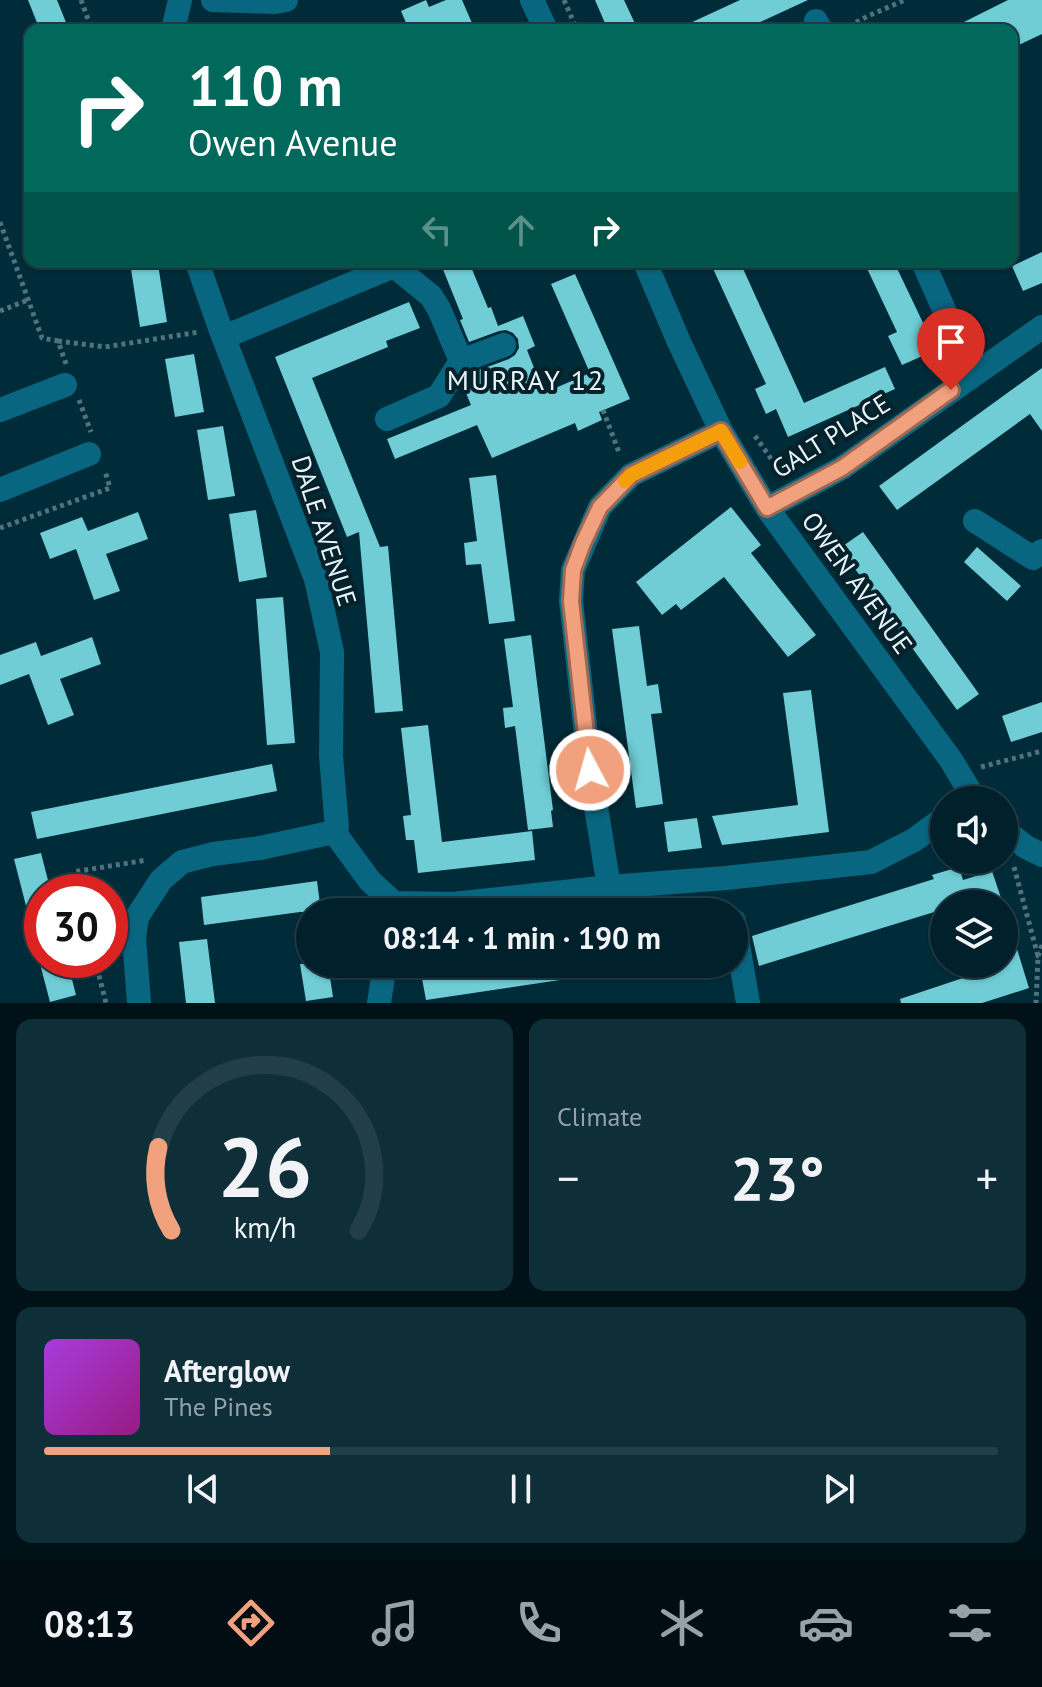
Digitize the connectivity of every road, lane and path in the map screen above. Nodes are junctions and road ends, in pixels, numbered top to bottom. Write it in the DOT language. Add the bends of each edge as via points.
graph roads {
  1 [pos="81,0"];
  2 [pos="180,0"];
  3 [pos="213,0"];
  4 [pos="286,0"];
  5 [pos="532,0"];
  6 [pos="564,0"];
  7 [pos="902,1"];
  8 [pos="90,24"];
  9 [pos="174,24"];
  10 [pos="543,24"];
  11 [pos="574,24"];
  12 [pos="853,24"];
  13 [pos="199,268"];
  14 [pos="389,268"];
  15 [pos="396,268"];
  16 [pos="648,268"];
  17 [pos="926,268"];
  18 [pos="28,300"];
  19 [pos="0,311"];
  20 [pos="1042,327"];
  21 [pos="222,332"];
  22 [pos="58,341"];
  23 [pos="504,345"];
  24 [pos="461,361"];
  25 [pos="973,375"];
  26 [pos="65,385"];
  27 [pos="0,410"];
  28 [pos="603,410"];
  29 [pos="387,419"];
  30 [pos="721,431"];
  31 [pos="755,435"];
  32 [pos="89,454"];
  33 [pos="631,475"];
  34 [pos="0,490"];
  35 [pos="790,496"];
  36 [pos="767,508"];
  37 [pos="975,521"];
  38 [pos="1042,551"];
  39 [pos="1042,751"];
  40 [pos="954,766"];
  41 [pos="966,786"];
  42 [pos="930,828"];
  43 [pos="334,832"];
  44 [pos="1018,841"];
  45 [pos="1042,855"];
  46 [pos="182,862"];
  47 [pos="74,874"];
  48 [pos="1017,874"];
  49 [pos="726,878"];
  50 [pos="609,887"];
  51 [pos="384,898"];
  52 [pos="508,898"];
  53 [pos="730,898"];
  54 [pos="1042,945"];
  55 [pos="1040,955"];
  56 [pos="100,978"];
  57 [pos="383,978"];
  58 [pos="744,978"];
  59 [pos="106,1003"];
  60 [pos="139,1003"];
  61 [pos="379,1003"];
  62 [pos="748,1003"];
  63 [pos="1036,1003"];
  1 -- 8 [label="path"];
  2 -- 9 [label="street"];
  3 -- 4 [label="street"];
  5 -- 10 [label="street"];
  6 -- 11 [label="path"];
  7 -- 12 [label="path"];
  13 -- 21 [label="street, DALE AVENUE"];
  14 -- 21 [label="street"];
  15 -- 24 [label="street" via="431,296"];
  16 -- 30 [label="street, OWEN AVENUE"];
  17 -- 25 [label="street"];
  18 -- 19 [label="path"];
  20 -- 25 [label="street, GALT PLACE"];
  21 -- 22 [label="path" via="105,347"];
  21 -- 43 [label="street, DALE AVENUE" via="316,579 332,652"];
  23 -- 24 [label="street"];
  24 -- 29 [label="street" via="439,396"];
  25 -- 35 [label="street, GALT PLACE" via="842,468"];
  26 -- 27 [label="street"];
  28 -- 33 [label="path"];
  30 -- 33 [label="street"];
  30 -- 36 [label="street, OWEN AVENUE"];
  31 -- 35 [label="path"];
  32 -- 34 [label="street"];
  33 -- 50 [label="street" via="600,507 573,570 571,601"];
  35 -- 36 [label="street, GALT PLACE"];
  36 -- 40 [label="street, OWEN AVENUE"];
  37 -- 38 [label="street" via="1033,558"];
  39 -- 40 [label="path"];
  40 -- 41 [label="street, OWEN AVENUE"];
  42 -- 49 [label="street" via="871,862"];
  43 -- 46 [label="street"];
  43 -- 51 [label="street"];
  44 -- 45 [label="street"];
  46 -- 47 [label="path" via="170,856"];
  46 -- 60 [label="street" via="161,880 137,917"];
  48 -- 55 [label="path"];
  49 -- 50 [label="street"];
  49 -- 53 [label="street"];
  50 -- 52 [label="street"];
  54 -- 55 [label="path"];
  55 -- 63 [label="path"];
  56 -- 59 [label="path"];
  57 -- 61 [label="street"];
  58 -- 62 [label="street"];
}
